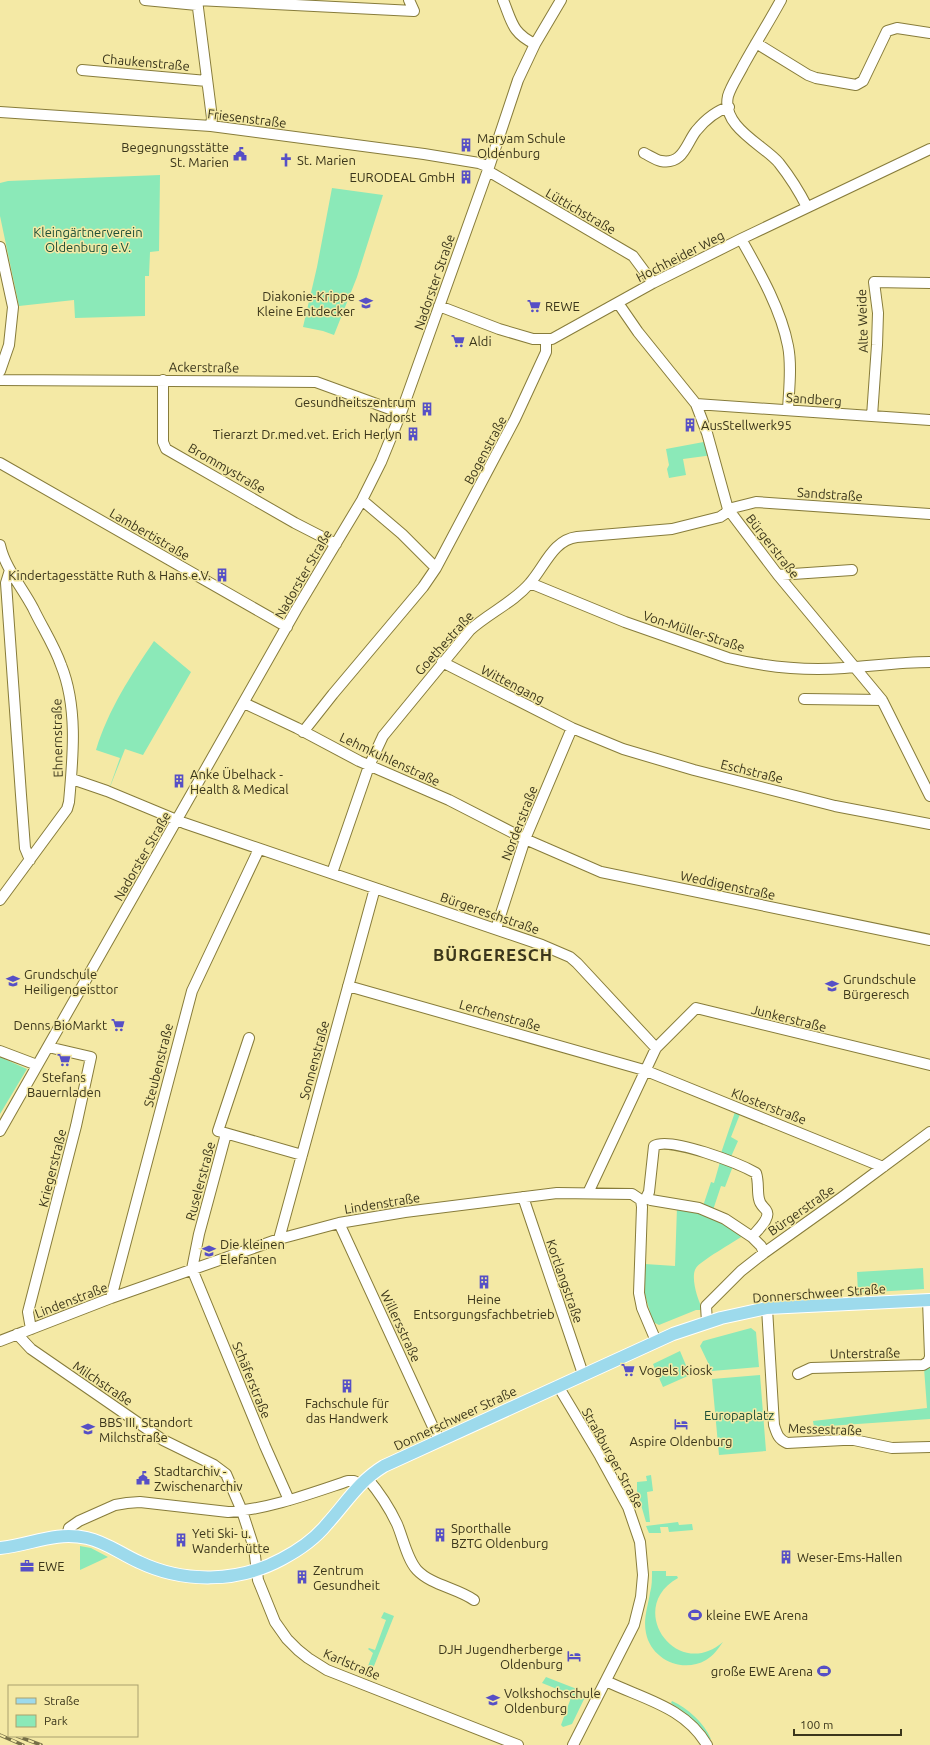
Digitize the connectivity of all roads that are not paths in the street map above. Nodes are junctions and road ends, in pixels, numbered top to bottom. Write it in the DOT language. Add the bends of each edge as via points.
graph roads {
  1 [pos="145,0"];
  2 [pos="409,0"];
  3 [pos="503,0"];
  4 [pos="561,0"];
  5 [pos="781,0"];
  6 [pos="197,2"];
  7 [pos="930,33"];
  8 [pos="756,43"];
  9 [pos="535,44"];
  10 [pos="82,70"];
  11 [pos="207,81"];
  12 [pos="729,107"];
  13 [pos="0,112"];
  14 [pos="211,126"];
  15 [pos="930,149"];
  16 [pos="644,153"];
  17 [pos="488,169"];
  18 [pos="806,207"];
  19 [pos="741,239"];
  20 [pos="0,247"];
  21 [pos="653,283"];
  22 [pos="930,283"];
  23 [pos="618,303"];
  24 [pos="439,306"];
  25 [pos="546,340"];
  26 [pos="0,371"];
  27 [pos="0,380"];
  28 [pos="163,380"];
  29 [pos="696,404"];
  30 [pos="788,410"];
  31 [pos="401,413"];
  32 [pos="872,416"];
  33 [pos="930,420"];
  34 [pos="0,463"];
  35 [pos="362,500"];
  36 [pos="728,509"];
  37 [pos="930,514"];
  38 [pos="336,544"];
  39 [pos="0,545"];
  40 [pos="436,568"];
  41 [pos="10,570"];
  42 [pos="852,570"];
  43 [pos="778,574"];
  44 [pos="530,583"];
  45 [pos="287,627"];
  46 [pos="442,662"];
  47 [pos="930,662"];
  48 [pos="856,666"];
  49 [pos="804,699"];
  50 [pos="882,700"];
  51 [pos="244,703"];
  52 [pos="572,728"];
  53 [pos="303,732"];
  54 [pos="369,766"];
  55 [pos="72,779"];
  56 [pos="930,796"];
  57 [pos="177,820"];
  58 [pos="930,824"];
  59 [pos="525,839"];
  60 [pos="259,849"];
  61 [pos="30,860"];
  62 [pos="332,873"];
  63 [pos="375,888"];
  64 [pos="0,900"];
  65 [pos="496,929"];
  66 [pos="930,940"];
  67 [pos="348,986"];
  68 [pos="249,1038"];
  69 [pos="48,1047"];
  70 [pos="656,1048"];
  71 [pos="0,1051"];
  72 [pos="37,1065"];
  73 [pos="930,1065"];
  74 [pos="644,1070"];
  75 [pos="0,1131"];
  76 [pos="930,1132"];
  77 [pos="226,1134"];
  78 [pos="302,1154"];
  79 [pos="883,1166"];
  80 [pos="588,1193"];
  81 [pos="522,1197"];
  82 [pos="644,1199"];
  83 [pos="339,1223"];
  84 [pos="752,1237"];
  85 [pos="279,1238"];
  86 [pos="764,1253"];
  87 [pos="192,1269"];
  88 [pos="111,1298"];
  89 [pos="929,1300"];
  90 [pos="767,1308"];
  91 [pos="707,1322"];
  92 [pos="31,1329"];
  93 [pos="17,1334"];
  94 [pos="656,1340"];
  95 [pos="0,1341"];
  96 [pos="930,1356"];
  97 [pos="583,1374"];
  98 [pos="798,1374"];
  99 [pos="558,1386"];
  100 [pos="439,1440"];
  101 [pos="930,1447"];
  102 [pos="363,1481"];
  103 [pos="289,1500"];
  104 [pos="242,1511"];
  105 [pos="67,1536"];
  106 [pos="0,1548"];
  107 [pos="257,1571"];
  108 [pos="474,1600"];
  109 [pos="606,1681"];
  110 [pos="706,1744"];
  111 [pos="518,1745"];
  112 [pos="573,1745"];
  1 -- 6 [label="street"];
  2 -- 6 [label="street" via="414,11"];
  3 -- 9 [label="street" via="517,32 522,38"];
  4 -- 9 [label="street, Nadorster Straße"];
  5 -- 8 [label="street"];
  6 -- 11 [label="street, Chaukenstraße"];
  7 -- 8 [label="street" via="897,28 887,31 863,82 856,85 808,75"];
  8 -- 12 [label="street" via="730,90"];
  9 -- 17 [label="street, Nadorster Straße" via="513,94"];
  10 -- 11 [label="street, Chaukenstraße"];
  11 -- 14 [label="street, Chaukenstraße"];
  12 -- 16 [label="street" via="713,114 700,127 678,158 666,162"];
  12 -- 18 [label="street" via="735,123 744,135 779,162 796,186"];
  13 -- 14 [label="street, Friesenstraße"];
  14 -- 17 [label="street, Friesenstraße" via="424,154 479,163"];
  15 -- 18 [label="street, Hochheider Weg"];
  17 -- 21 [label="street, Lüttichstraße" via="633,256"];
  17 -- 24 [label="street, Nadorster Straße"];
  18 -- 19 [label="street, Hochheider Weg"];
  19 -- 21 [label="street, Hochheider Weg"];
  19 -- 30 [label="street" via="780,317 785,335 790,381"];
  20 -- 26 [label="street" via="13,307 9,345"];
  21 -- 23 [label="street, Hochheider Weg"];
  22 -- 32 [label="street, Alte Weide" via="874,282 878,313"];
  23 -- 25 [label="street, Hochheider Weg" via="563,334"];
  23 -- 29 [label="street, Bürgerstraße"];
  24 -- 25 [label="street, Hochheider Weg" via="498,329"];
  24 -- 31 [label="street, Nadorster Straße"];
  25 -- 40 [label="street, Bogenstraße" via="546,352 515,420"];
  27 -- 28 [label="street, Ackerstraße"];
  28 -- 31 [label="street, Ackerstraße" via="316,382"];
  28 -- 38 [label="street, Brommystraße" via="162,442 166,448"];
  29 -- 30 [label="street, Sandberg"];
  29 -- 36 [label="street, Bürgerstraße" via="707,433"];
  30 -- 32 [label="street, Sandberg"];
  31 -- 35 [label="street, Nadorster Straße"];
  32 -- 33 [label="street, Sandberg"];
  34 -- 45 [label="street, Lambertistraße"];
  35 -- 38 [label="street, Nadorster Straße"];
  35 -- 40 [label="street" via="402,534"];
  36 -- 37 [label="street, Sandstraße" via="765,502"];
  36 -- 43 [label="street, Bürgerstraße"];
  36 -- 44 [label="street, Goethestraße" via="720,516 672,530 566,540 554,550"];
  38 -- 45 [label="street, Nadorster Straße"];
  39 -- 41 [label="street, Ehnernstraße"];
  40 -- 53 [label="street, Bogenstraße"];
  41 -- 55 [label="street, Ehnernstraße" via="37,616 67,682 72,703"];
  41 -- 61 [label="street" via="6,583 25,848"];
  42 -- 43 [label="street"];
  43 -- 48 [label="street, Bürgerstraße"];
  44 -- 46 [label="street, Goethestraße" via="481,620"];
  44 -- 48 [label="street, Von-Müller-Straße" via="625,622 728,658 784,667"];
  45 -- 51 [label="street, Nadorster Straße"];
  46 -- 52 [label="street, Wittengang"];
  46 -- 54 [label="street, Goethestraße" via="383,736"];
  47 -- 48 [label="street, Von-Müller-Straße"];
  48 -- 50 [label="street, Bürgerstraße"];
  49 -- 50 [label="street"];
  50 -- 56 [label="street, Bürgerstraße"];
  51 -- 53 [label="street, Lehmkuhlenstraße"];
  51 -- 57 [label="street, Nadorster Straße"];
  52 -- 58 [label="street, Eschstraße" via="622,749 690,769 835,806"];
  52 -- 59 [label="street, Norderstraße"];
  53 -- 54 [label="street, Lehmkuhlenstraße"];
  54 -- 59 [label="street, Lehmkuhlenstraße" via="449,800"];
  54 -- 62 [label="street, Goethestraße"];
  55 -- 57 [label="street, Bürgereschstraße"];
  55 -- 61 [label="street, Ehnernstraße" via="67,809"];
  57 -- 60 [label="street, Bürgereschstraße"];
  57 -- 69 [label="street, Nadorster Straße"];
  59 -- 65 [label="street, Norderstraße"];
  59 -- 66 [label="street, Weddigenstraße" via="601,872"];
  60 -- 62 [label="street, Bürgereschstraße"];
  60 -- 88 [label="street, Steubenstraße" via="192,991"];
  61 -- 64 [label="street, Ehnernstraße"];
  62 -- 63 [label="street, Bürgereschstraße"];
  63 -- 65 [label="street, Bürgereschstraße"];
  63 -- 67 [label="street, Sonnenstraße"];
  65 -- 70 [label="street, Bürgereschstraße" via="570,957"];
  67 -- 74 [label="street, Lerchenstraße"];
  67 -- 78 [label="street, Sonnenstraße"];
  68 -- 77 [label="street, Ruselerstraße" via="218,1131"];
  69 -- 72 [label="street, Nadorster Straße"];
  69 -- 92 [label="street, Kriegerstraße" via="91,1056 73,1138 28,1312"];
  70 -- 73 [label="street, Junkerstraße" via="696,1008"];
  70 -- 74 [label="street"];
  71 -- 72 [label="street"];
  72 -- 75 [label="street, Nadorster Straße"];
  74 -- 79 [label="street, Klosterstraße"];
  74 -- 80 [label="street"];
  76 -- 79 [label="street, Bürgerstraße"];
  77 -- 78 [label="street"];
  77 -- 87 [label="street, Ruselerstraße"];
  78 -- 85 [label="street, Sonnenstraße"];
  79 -- 86 [label="street, Bürgerstraße"];
  80 -- 81 [label="street, Lindenstraße"];
  80 -- 82 [label="street, Lindenstraße" via="632,1194"];
  81 -- 83 [label="street, Lindenstraße"];
  81 -- 97 [label="street, Kortlangstraße"];
  82 -- 84 [label="street, Lindenstraße" via="699,1208 725,1219"];
  82 -- 84 [label="street" via="649,1192 654,1146 658,1143 697,1150 756,1173 759,1200 767,1215"];
  82 -- 94 [label="street" via="639,1293 642,1308"];
  83 -- 85 [label="street, Lindenstraße"];
  83 -- 100 [label="street, Willersstraße"];
  84 -- 86 [label="street, Lindenstraße"];
  85 -- 87 [label="street, Lindenstraße"];
  86 -- 91 [label="street, Bürgerstraße" via="741,1271 706,1306"];
  87 -- 88 [label="street, Lindenstraße"];
  87 -- 103 [label="street, Schäferstraße"];
  88 -- 92 [label="street, Lindenstraße"];
  89 -- 90 [label="main road, Donnerschweer Straße"];
  89 -- 96 [label="street, Unterstraße"];
  90 -- 91 [label="main road, Donnerschweer Straße"];
  90 -- 101 [label="street, Messestraße" via="774,1425 780,1440 787,1443 848,1440 892,1448"];
  91 -- 94 [label="main road, Donnerschweer Straße"];
  92 -- 93 [label="street, Lindenstraße"];
  93 -- 95 [label="street, Lindenstraße"];
  93 -- 104 [label="street, Milchstraße" via="31,1349 163,1440 221,1468"];
  94 -- 97 [label="main road, Donnerschweer Straße"];
  96 -- 98 [label="street, Unterstraße" via="928,1362 923,1365 811,1368"];
  97 -- 99 [label="main road, Donnerschweer Straße"];
  99 -- 100 [label="main road, Donnerschweer Straße"];
  99 -- 109 [label="street, Straßburger Straße" via="628,1507 640,1542 643,1575 639,1609 631,1632"];
  100 -- 102 [label="main road, Donnerschweer Straße" via="384,1466"];
  102 -- 103 [label="street" via="348,1481"];
  102 -- 107 [label="main road, Donnerschweer Straße" via="314,1538 283,1559"];
  102 -- 108 [label="street" via="381,1494 417,1571"];
  103 -- 104 [label="street"];
  104 -- 105 [label="street" via="127,1503 115,1505 79,1521 69,1528"];
  104 -- 107 [label="street, Karlstraße" via="254,1548"];
  105 -- 106 [label="main road" via="52,1536"];
  105 -- 107 [label="main road, Donnerschweer Straße" via="99,1541 138,1562 175,1574 218,1577"];
  107 -- 111 [label="street, Karlstraße" via="275,1622 287,1639 308,1658 332,1671"];
  109 -- 110 [label="street" via="672,1710 694,1728"];
  109 -- 112 [label="street, Straßburger Straße"];
}
